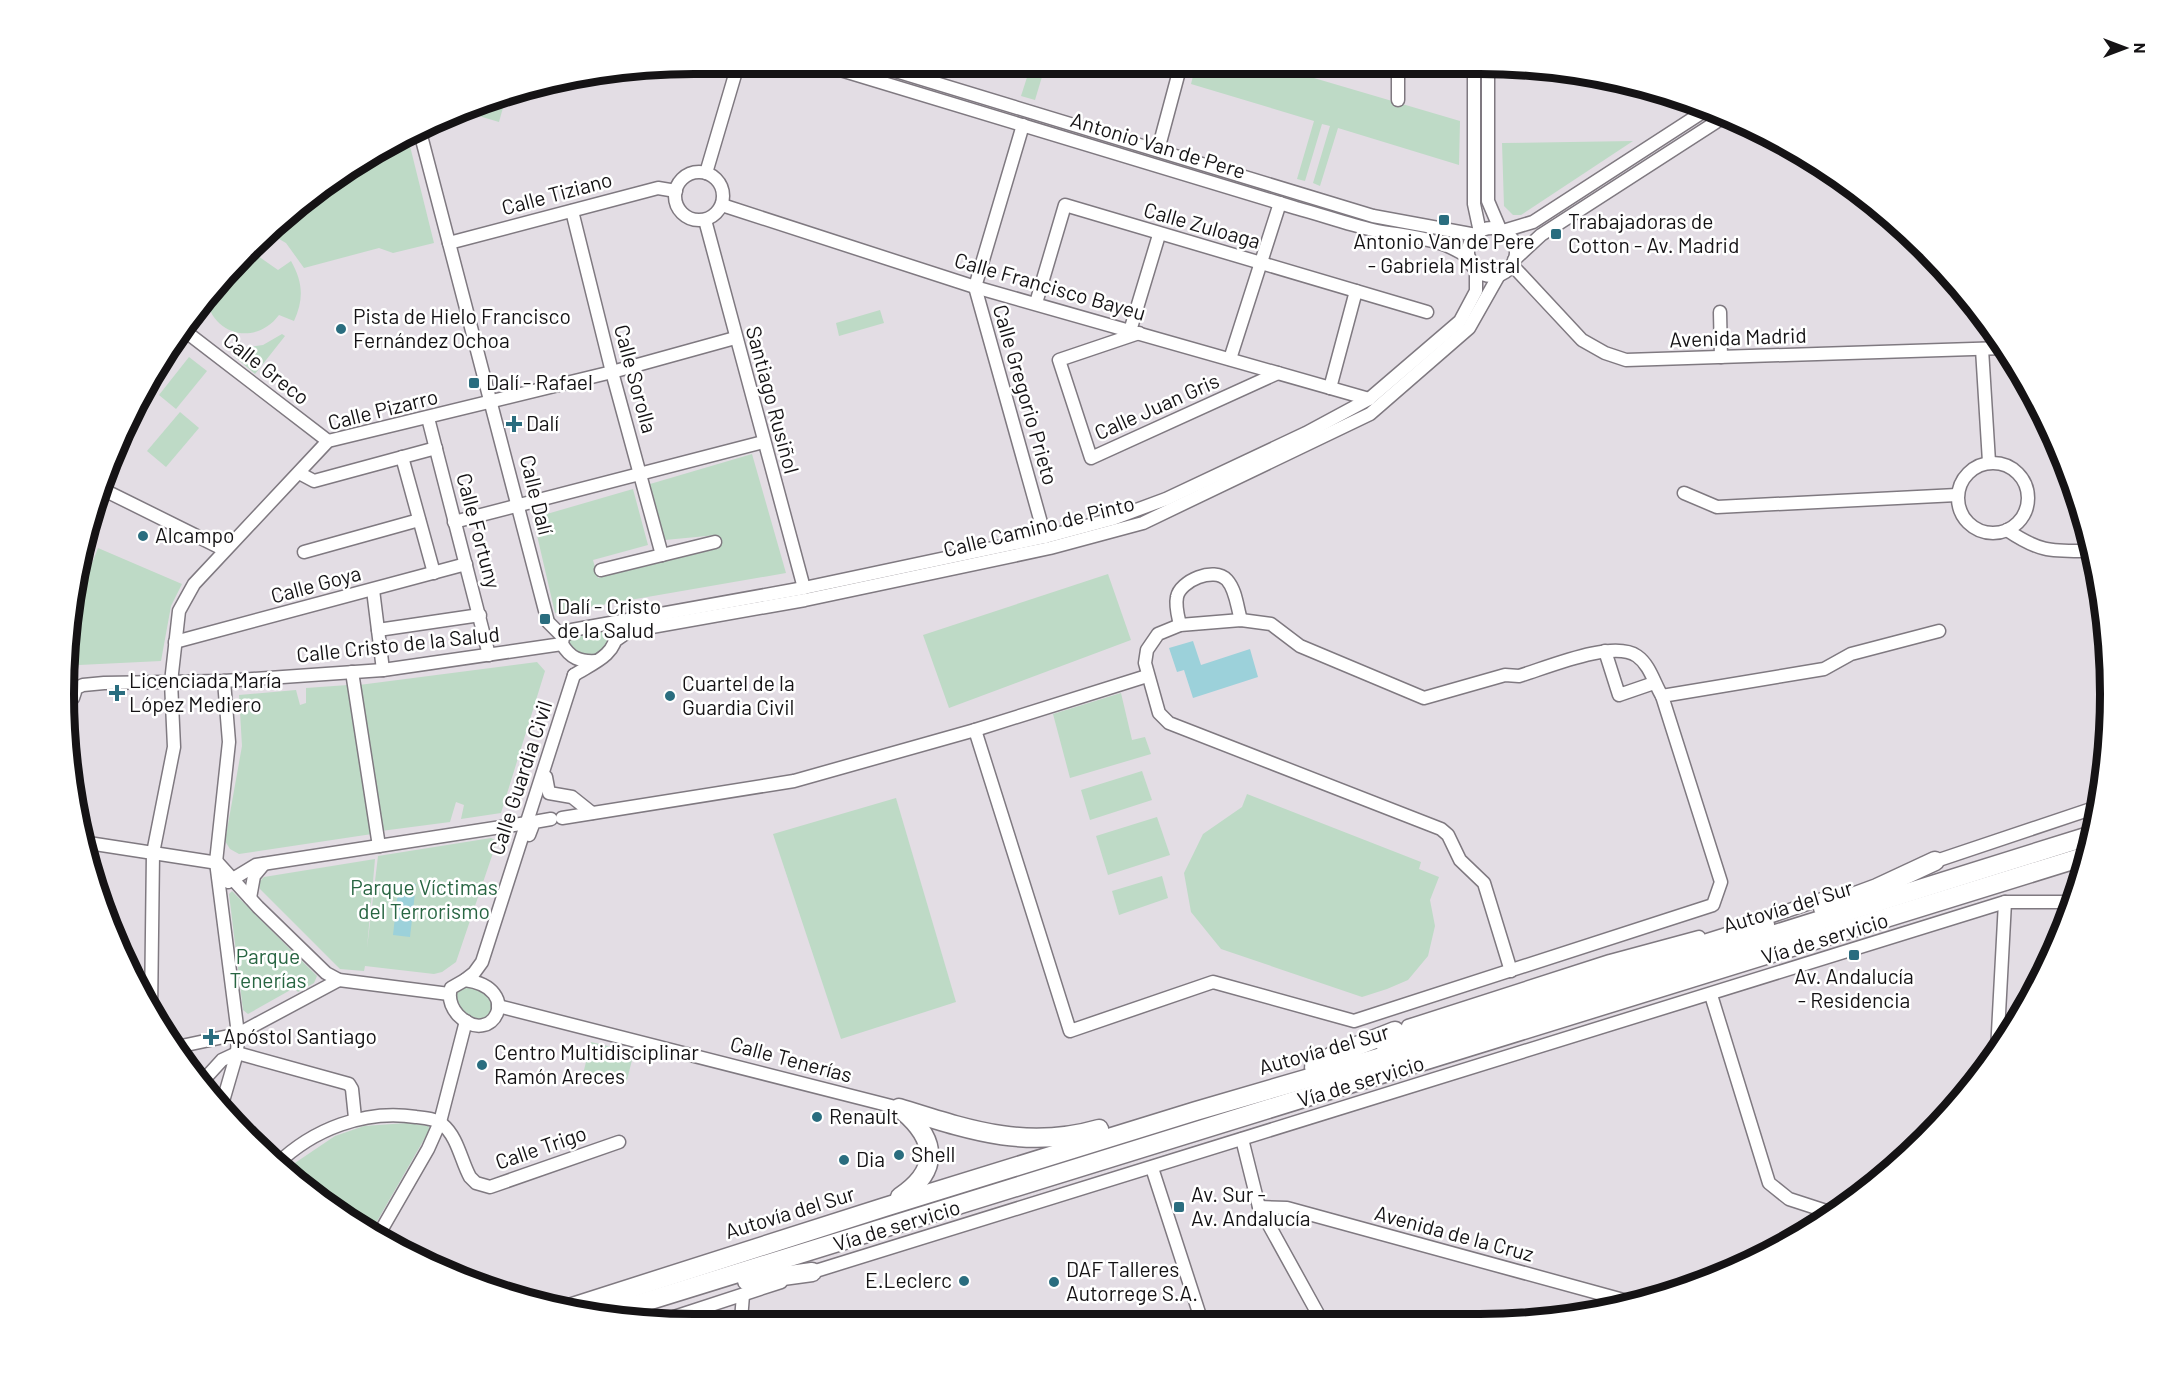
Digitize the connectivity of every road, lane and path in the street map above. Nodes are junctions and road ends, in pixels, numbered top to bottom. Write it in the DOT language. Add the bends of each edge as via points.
graph roads {
  1 [pos="735,74"];
  2 [pos="854,74"];
  3 [pos="906,74"];
  4 [pos="1178,74"];
  5 [pos="1398,74"];
  6 [pos="1474,74"];
  7 [pos="1488,74"];
  8 [pos="1398,100"];
  9 [pos="1699,114"];
  10 [pos="1718,122"];
  11 [pos="1023,125"];
  12 [pos="421,136"];
  13 [pos="1158,150"];
  14 [pos="706,173"];
  15 [pos="676,191"];
  16 [pos="1280,203"];
  17 [pos="722,205"];
  18 [pos="572,211"];
  19 [pos="705,220"];
  20 [pos="1502,230"];
  21 [pos="1478,233"];
  22 [pos="1159,235"];
  23 [pos="449,243"];
  24 [pos="1259,262"];
  25 [pos="1513,262"];
  26 [pos="1473,264"];
  27 [pos="1499,274"];
  28 [pos="975,287"];
  29 [pos="1356,291"];
  30 [pos="1036,303"];
  31 [pos="1427,312"];
  32 [pos="1720,312"];
  33 [pos="1134,332"];
  34 [pos="189,334"];
  35 [pos="735,338"];
  36 [pos="1995,348"];
  37 [pos="1982,349"];
  38 [pos="1721,357"];
  39 [pos="1230,359"];
  40 [pos="612,372"];
  41 [pos="1278,373"];
  42 [pos="1330,388"];
  43 [pos="1369,399"];
  44 [pos="492,402"];
  45 [pos="428,418"];
  46 [pos="328,441"];
  47 [pos="763,442"];
  48 [pos="436,448"];
  49 [pos="402,457"];
  50 [pos="1989,462"];
  51 [pos="299,472"];
  52 [pos="639,474"];
  53 [pos="107,492"];
  54 [pos="1684,493"];
  55 [pos="1957,495"];
  56 [pos="519,505"];
  57 [pos="419,520"];
  58 [pos="454,522"];
  59 [pos="2007,530"];
  60 [pos="1045,537"];
  61 [pos="715,542"];
  62 [pos="225,550"];
  63 [pos="2082,551"];
  64 [pos="304,552"];
  65 [pos="662,555"];
  66 [pos="466,564"];
  67 [pos="602,570"];
  68 [pos="434,573"];
  69 [pos="804,588"];
  70 [pos="373,590"];
  71 [pos="480,615"];
  72 [pos="1241,620"];
  73 [pos="606,624"];
  74 [pos="1180,625"];
  75 [pos="378,630"];
  76 [pos="1939,631"];
  77 [pos="616,640"];
  78 [pos="175,642"];
  79 [pos="564,645"];
  80 [pos="1605,651"];
  81 [pos="489,655"];
  82 [pos="596,661"];
  83 [pos="383,670"];
  84 [pos="352,672"];
  85 [pos="574,675"];
  86 [pos="1147,676"];
  87 [pos="224,681"];
  88 [pos="171,682"];
  89 [pos="1654,684"];
  90 [pos="74,687"];
  91 [pos="1662,696"];
  92 [pos="975,730"];
  93 [pos="546,763"];
  94 [pos="2089,810"];
  95 [pos="592,813"];
  96 [pos="527,823"];
  97 [pos="2082,838"];
  98 [pos="92,844"];
  99 [pos="379,846"];
  100 [pos="153,853"];
  101 [pos="2077,859"];
  102 [pos="1935,861"];
  103 [pos="216,862"];
  104 [pos="264,864"];
  105 [pos="232,878"];
  106 [pos="219,890"];
  107 [pos="250,898"];
  108 [pos="2005,902"];
  109 [pos="2063,902"];
  110 [pos="496,919"];
  111 [pos="482,962"];
  112 [pos="322,968"];
  113 [pos="1511,970"];
  114 [pos="339,980"];
  115 [pos="465,980"];
  116 [pos="150,981"];
  117 [pos="145,982"];
  118 [pos="320,989"];
  119 [pos="150,992"];
  120 [pos="493,992"];
  121 [pos="450,994"];
  122 [pos="1711,995"];
  123 [pos="498,1006"];
  124 [pos="466,1020"];
  125 [pos="1408,1026"];
  126 [pos="238,1034"];
  127 [pos="1998,1034"];
  128 [pos="218,1039"];
  129 [pos="183,1046"];
  130 [pos="237,1053"];
  131 [pos="1314,1066"];
  132 [pos="206,1077"];
  133 [pos="1294,1083"];
  134 [pos="224,1099"];
  135 [pos="899,1108"];
  136 [pos="1196,1111"];
  137 [pos="355,1118"];
  138 [pos="440,1122"];
  139 [pos="1242,1139"];
  140 [pos="619,1142"];
  141 [pos="282,1158"];
  142 [pos="1152,1168"];
  143 [pos="1259,1207"];
  144 [pos="885,1208"];
  145 [pos="1824,1210"];
  146 [pos="381,1229"];
  147 [pos="812,1272"];
  148 [pos="743,1295"];
  149 [pos="1618,1299"];
  150 [pos="581,1304"];
  151 [pos="620,1310"];
  152 [pos="638,1311"];
  153 [pos="684,1314"];
  154 [pos="741,1314"];
  155 [pos="1199,1314"];
  156 [pos="1318,1314"];
  1 -- 14 [label="street"];
  2 -- 11 [label="street, Antonio Van de Pere"];
  3 -- 13 [label="street, Antonio Van de Pere"];
  4 -- 13 [label="street"];
  5 -- 8 [label="street"];
  6 -- 21 [label="street" via="1474,204"];
  7 -- 20 [label="street" via="1488,201"];
  9 -- 20 [label="street" via="1533,222"];
  10 -- 25 [label="street" via="1541,235"];
  11 -- 16 [label="street, Antonio Van de Pere"];
  11 -- 28 [label="street, Calle Gregorio Prieto"];
  12 -- 23 [label="street, Calle Dalí"];
  13 -- 21 [label="street, Antonio Van de Pere" via="1374,216"];
  14 -- 15 [label="street" via="688,174"];
  14 -- 17 [label="street" via="722,188"];
  15 -- 18 [label="street, Calle Tiziano" via="658,188"];
  15 -- 19 [label="street" via="675,201 683,214"];
  16 -- 24 [label="street"];
  16 -- 26 [label="street, Antonio Van de Pere" via="1370,229 1444,243"];
  17 -- 19 [label="street"];
  17 -- 28 [label="street, Calle Francisco Bayeu"];
  18 -- 23 [label="street, Calle Tiziano"];
  18 -- 40 [label="street, Calle Sorolla"];
  19 -- 35 [label="street, Santiago Rusiñol"];
  20 -- 21 [label="street" via="1491,228"];
  20 -- 25 [label="street" via="1515,246"];
  21 -- 26 [label="street" via="1470,244"];
  22 -- 24 [label="street, Calle Zuloaga"];
  22 -- 30 [label="street, Calle Zuloaga" via="1065,205"];
  22 -- 33 [label="street"];
  23 -- 44 [label="street, Calle Dalí"];
  24 -- 29 [label="street, Calle Zuloaga"];
  24 -- 39 [label="street"];
  25 -- 27 [label="street"];
  25 -- 38 [label="street, Avenida Madrid" via="1582,340 1605,354 1626,360"];
  26 -- 27 [label="street" via="1486,275"];
  26 -- 43 [label="street, Calle Camino de Pinto" via="1476,291 1460,321"];
  27 -- 77 [label="street, Calle Camino de Pinto" via="1468,328 1370,414 1143,523 1050,548 805,600 632,631"];
  28 -- 30 [label="street, Calle Francisco Bayeu"];
  28 -- 60 [label="street, Calle Gregorio Prieto"];
  29 -- 31 [label="street, Calle Zuloaga"];
  29 -- 42 [label="street"];
  30 -- 33 [label="street, Calle Francisco Bayeu"];
  32 -- 38 [label="street"];
  33 -- 39 [label="street, Calle Francisco Bayeu"];
  33 -- 41 [label="street, Calle Juan Gris" via="1059,360 1091,458"];
  34 -- 46 [label="street, Calle Greco"];
  35 -- 40 [label="street, Calle Pizarro"];
  35 -- 47 [label="street, Santiago Rusiñol"];
  36 -- 37 [label="street, Avenida Madrid"];
  37 -- 38 [label="street, Avenida Madrid"];
  37 -- 50 [label="street"];
  39 -- 41 [label="street, Calle Francisco Bayeu"];
  40 -- 44 [label="street, Calle Pizarro"];
  40 -- 52 [label="street, Calle Sorolla"];
  41 -- 42 [label="street, Calle Francisco Bayeu"];
  42 -- 43 [label="street, Calle Francisco Bayeu"];
  43 -- 60 [label="street, Calle Camino de Pinto" via="1166,499"];
  44 -- 45 [label="street, Calle Pizarro"];
  44 -- 56 [label="street, Calle Dalí"];
  45 -- 46 [label="street, Calle Pizarro"];
  45 -- 48 [label="street, Calle Fortuny"];
  46 -- 51 [label="street, Calle Pizarro"];
  47 -- 52 [label="street"];
  47 -- 69 [label="street, Santiago Rusiñol"];
  48 -- 49 [label="street"];
  48 -- 58 [label="street, Calle Fortuny"];
  49 -- 51 [label="street" via="314,481"];
  49 -- 57 [label="street"];
  50 -- 55 [label="street" via="1967,473"];
  50 -- 59 [label="street" via="2013,469 2022,477 2027,491 2024,514"];
  51 -- 62 [label="street, Calle Pizarro"];
  52 -- 56 [label="street"];
  52 -- 65 [label="street, Calle Sorolla"];
  53 -- 62 [label="street"];
  54 -- 55 [label="street" via="1718,507"];
  55 -- 59 [label="street" via="1961,514 1970,525 1991,533"];
  56 -- 58 [label="street"];
  56 -- 79 [label="street, Calle Dalí" via="549,625"];
  57 -- 64 [label="street"];
  57 -- 68 [label="street"];
  58 -- 66 [label="street, Calle Fortuny"];
  59 -- 63 [label="street" via="2046,551"];
  60 -- 69 [label="street, Calle Camino de Pinto"];
  61 -- 65 [label="street"];
  62 -- 78 [label="street, Calle Pizarro" via="183,599"];
  65 -- 67 [label="street"];
  66 -- 68 [label="street, Calle Goya"];
  66 -- 71 [label="street, Calle Fortuny"];
  68 -- 70 [label="street, Calle Goya"];
  69 -- 73 [label="street, Calle Camino de Pinto"];
  70 -- 75 [label="street"];
  70 -- 78 [label="street, Calle Goya"];
  71 -- 75 [label="street"];
  71 -- 81 [label="street, Calle Fortuny"];
  72 -- 74 [label="street"];
  72 -- 74 [label="street" via="1226,578 1207,573 1180,589"];
  72 -- 80 [label="street" via="1271,624 1300,646 1424,698"];
  73 -- 77 [label="street" via="614,628"];
  73 -- 79 [label="street" via="572,630"];
  74 -- 86 [label="street" via="1158,634 1147,650"];
  75 -- 83 [label="street"];
  76 -- 91 [label="street" via="1851,654 1824,669"];
  77 -- 82 [label="street" via="608,653"];
  78 -- 88 [label="street, Calle Pizarro"];
  79 -- 81 [label="street, Calle Cristo de la Salud"];
  79 -- 82 [label="street" via="577,660"];
  79 -- 85 [label="street"];
  80 -- 89 [label="street" via="1636,656 1648,668"];
  80 -- 89 [label="street" via="1619,695"];
  81 -- 83 [label="street, Calle Cristo de la Salud"];
  82 -- 85 [label="street"];
  83 -- 84 [label="street, Calle Cristo de la Salud"];
  84 -- 87 [label="street, Calle Cristo de la Salud"];
  84 -- 99 [label="street"];
  85 -- 93 [label="street, Calle Guardia Civil"];
  86 -- 92 [label="street"];
  86 -- 113 [label="street" via="1159,713 1169,723 1441,829 1460,860 1484,883"];
  87 -- 88 [label="street, Calle Cristo de la Salud"];
  87 -- 103 [label="street" via="229,741"];
  88 -- 90 [label="street, Calle Cristo de la Salud"];
  88 -- 100 [label="street, Calle Pizarro" via="174,747"];
  89 -- 91 [label="street"];
  91 -- 113 [label="street" via="1721,882 1713,905"];
  92 -- 95 [label="street" via="794,781"];
  92 -- 113 [label="street" via="1070,1031 1214,982 1354,1022"];
  93 -- 95 [label="street" via="545,784 549,793 572,797"];
  93 -- 96 [label="street, Calle Guardia Civil"];
  94 -- 102 [label="street, Vía de servicio"];
  95 -- 110 [label="street" via="533,823 510,894"];
  96 -- 99 [label="street"];
  96 -- 110 [label="street, Calle Guardia Civil"];
  97 -- 133 [label="highway, Autovía del Sur"];
  98 -- 100 [label="street"];
  99 -- 104 [label="street"];
  100 -- 103 [label="street"];
  100 -- 116 [label="street, Calle Pizarro"];
  101 -- 151 [label="highway, Autovía del Sur"];
  102 -- 125 [label="street, Vía de servicio" via="1756,921 1610,961"];
  102 -- 131 [label="highway" via="1832,905"];
  103 -- 105 [label="street"];
  103 -- 106 [label="street"];
  104 -- 105 [label="street" via="247,868"];
  104 -- 107 [label="street" via="254,876"];
  105 -- 106 [label="street"];
  105 -- 107 [label="street"];
  106 -- 126 [label="street"];
  107 -- 112 [label="street"];
  108 -- 109 [label="street, Vía de servicio"];
  108 -- 122 [label="street, Vía de servicio"];
  108 -- 127 [label="street"];
  110 -- 111 [label="street, Calle Guardia Civil"];
  111 -- 115 [label="street, Calle Guardia Civil"];
  111 -- 120 [label="street"];
  112 -- 114 [label="street"];
  112 -- 118 [label="street"];
  114 -- 118 [label="street"];
  114 -- 121 [label="street"];
  115 -- 120 [label="street" via="480,983"];
  115 -- 121 [label="street" via="455,984"];
  116 -- 117 [label="street"];
  116 -- 119 [label="street, Calle Pizarro"];
  118 -- 126 [label="street"];
  120 -- 123 [label="street"];
  121 -- 124 [label="street" via="456,1012"];
  122 -- 139 [label="street, Vía de servicio"];
  122 -- 145 [label="street" via="1769,1184 1789,1199"];
  123 -- 124 [label="street" via="492,1022"];
  123 -- 135 [label="street, Calle Tenerías"];
  124 -- 138 [label="street"];
  125 -- 131 [label="highway"];
  126 -- 128 [label="street"];
  126 -- 130 [label="street"];
  128 -- 129 [label="street"];
  128 -- 130 [label="street"];
  130 -- 132 [label="street" via="222,1060"];
  130 -- 134 [label="street"];
  130 -- 137 [label="street" via="349,1084"];
  131 -- 133 [label="highway"];
  133 -- 136 [label="highway, Autovía del Sur"];
  135 -- 136 [label="highway" via="986,1133 1038,1140 1088,1132 1142,1116"];
  135 -- 144 [label="highway" via="925,1133 928,1165 917,1186"];
  136 -- 144 [label="highway, Autovía del Sur"];
  137 -- 138 [label="street" via="399,1114"];
  137 -- 141 [label="street"];
  138 -- 140 [label="street, Calle Trigo" via="452,1135 470,1177 476,1183 490,1186"];
  138 -- 146 [label="street"];
  139 -- 142 [label="street, Vía de servicio"];
  139 -- 143 [label="street"];
  142 -- 147 [label="street, Vía de servicio"];
  142 -- 155 [label="street"];
  143 -- 149 [label="street, Avenida de la Cruz" via="1287,1208"];
  143 -- 156 [label="street"];
  144 -- 150 [label="highway, Autovía del Sur"];
  147 -- 148 [label="street, Vía de servicio"];
  147 -- 152 [label="highway" via="763,1277"];
  148 -- 153 [label="street, Vía de servicio"];
  148 -- 154 [label="street"];
}
